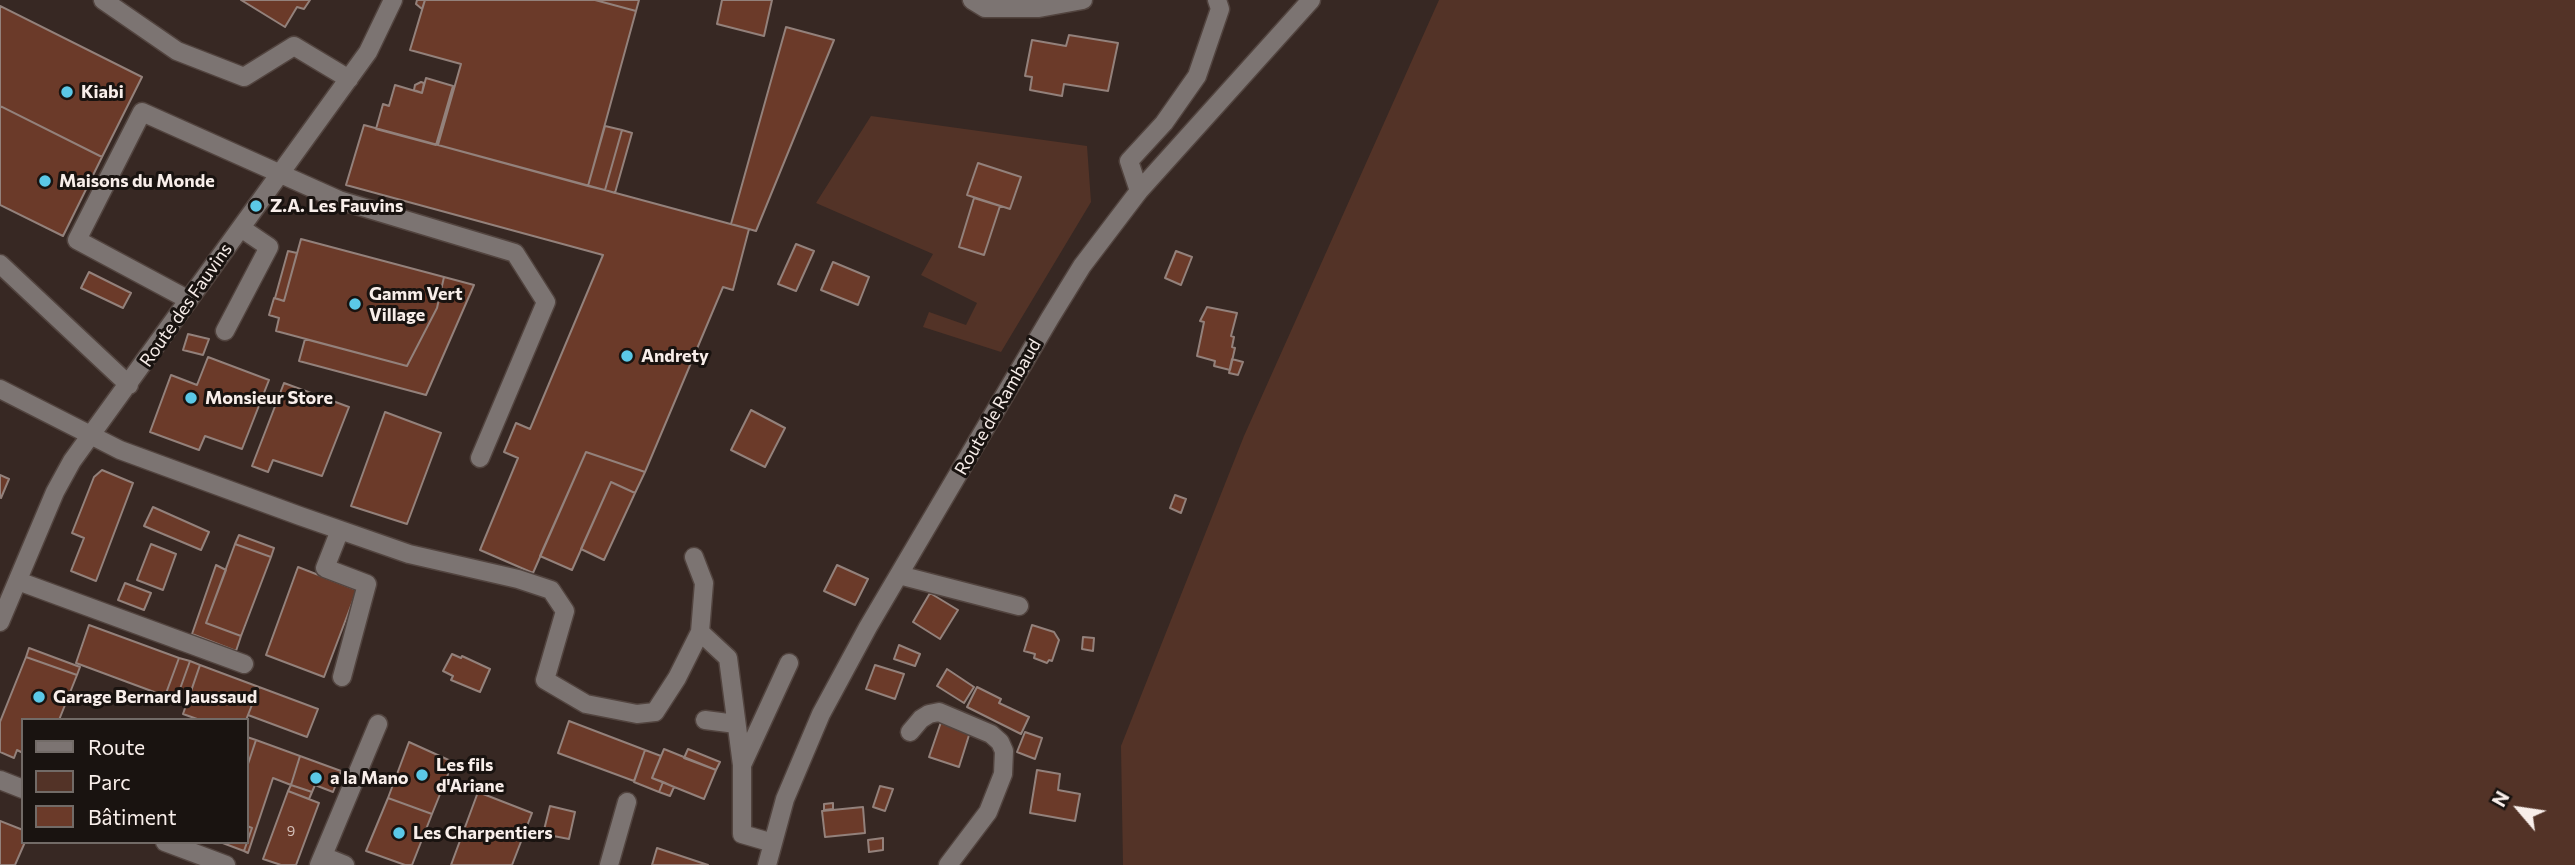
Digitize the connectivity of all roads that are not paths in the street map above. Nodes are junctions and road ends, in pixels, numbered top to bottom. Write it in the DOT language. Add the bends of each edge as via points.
graph roads {
  1 [pos="103,0"];
  2 [pos="393,0"];
  3 [pos="972,0"];
  4 [pos="1083,0"];
  5 [pos="1217,0"];
  6 [pos="1311,0"];
  7 [pos="349,79"];
  8 [pos="279,175"];
  9 [pos="1139,191"];
  10 [pos="240,228"];
  11 [pos="0,264"];
  12 [pos="189,300"];
  13 [pos="225,331"];
  14 [pos="129,385"];
  15 [pos="0,390"];
  16 [pos="91,435"];
  17 [pos="480,458"];
  18 [pos="340,530"];
  19 [pos="694,557"];
  20 [pos="899,575"];
  21 [pos="18,580"];
  22 [pos="1020,606"];
  23 [pos="0,622"];
  24 [pos="700,632"];
  25 [pos="789,663"];
  26 [pos="244,664"];
  27 [pos="342,677"];
  28 [pos="705,720"];
  29 [pos="378,724"];
  30 [pos="736,724"];
  31 [pos="910,732"];
  32 [pos="742,765"];
  33 [pos="0,780"];
  34 [pos="21,788"];
  35 [pos="627,802"];
  36 [pos="773,843"];
  37 [pos="170,844"];
  38 [pos="321,860"];
  39 [pos="226,865"];
  40 [pos="345,865"];
  41 [pos="609,865"];
  42 [pos="767,865"];
  43 [pos="948,865"];
  1 -- 7 [label="street" via="177,51 244,77 294,46"];
  2 -- 7 [label="street, Route des Fauvins"];
  3 -- 4 [label="street" via="985,8 1039,8"];
  5 -- 9 [label="street" via="1220,9 1197,76 1164,123 1129,161"];
  6 -- 9 [label="street, Route de Rambaud"];
  7 -- 8 [label="street, Route des Fauvins"];
  8 -- 10 [label="street, Route des Fauvins"];
  8 -- 12 [label="street" via="142,112 77,240"];
  8 -- 17 [label="street" via="340,201 515,253 546,302"];
  9 -- 20 [label="street, Route de Rambaud" via="1082,266"];
  10 -- 12 [label="street, Route des Fauvins"];
  10 -- 13 [label="street" via="269,247"];
  11 -- 14 [label="street"];
  12 -- 14 [label="street, Route des Fauvins"];
  14 -- 16 [label="street, Route des Fauvins"];
  15 -- 16 [label="street"];
  16 -- 18 [label="street" via="120,450"];
  16 -- 21 [label="street, Route des Fauvins" via="55,492"];
  18 -- 24 [label="street" via="409,554 551,590 565,611 545,680 586,704 637,714 655,712"];
  18 -- 27 [label="street" via="325,568 367,584"];
  19 -- 24 [label="street" via="704,583"];
  20 -- 22 [label="street"];
  20 -- 36 [label="street, Route de Rambaud" via="821,713 785,799"];
  21 -- 23 [label="street, Route des Fauvins"];
  21 -- 26 [label="street"];
  24 -- 30 [label="street" via="728,658"];
  25 -- 32 [label="street"];
  28 -- 30 [label="street"];
  29 -- 38 [label="street"];
  30 -- 32 [label="street"];
  31 -- 43 [label="street" via="921,719 939,712 990,734 1004,751 1003,774 988,812"];
  32 -- 36 [label="street" via="742,834"];
  33 -- 34 [label="street"];
  35 -- 41 [label="street"];
  36 -- 42 [label="street, Route de Rambaud"];
  37 -- 39 [label="street"];
  38 -- 40 [label="street"];
}
